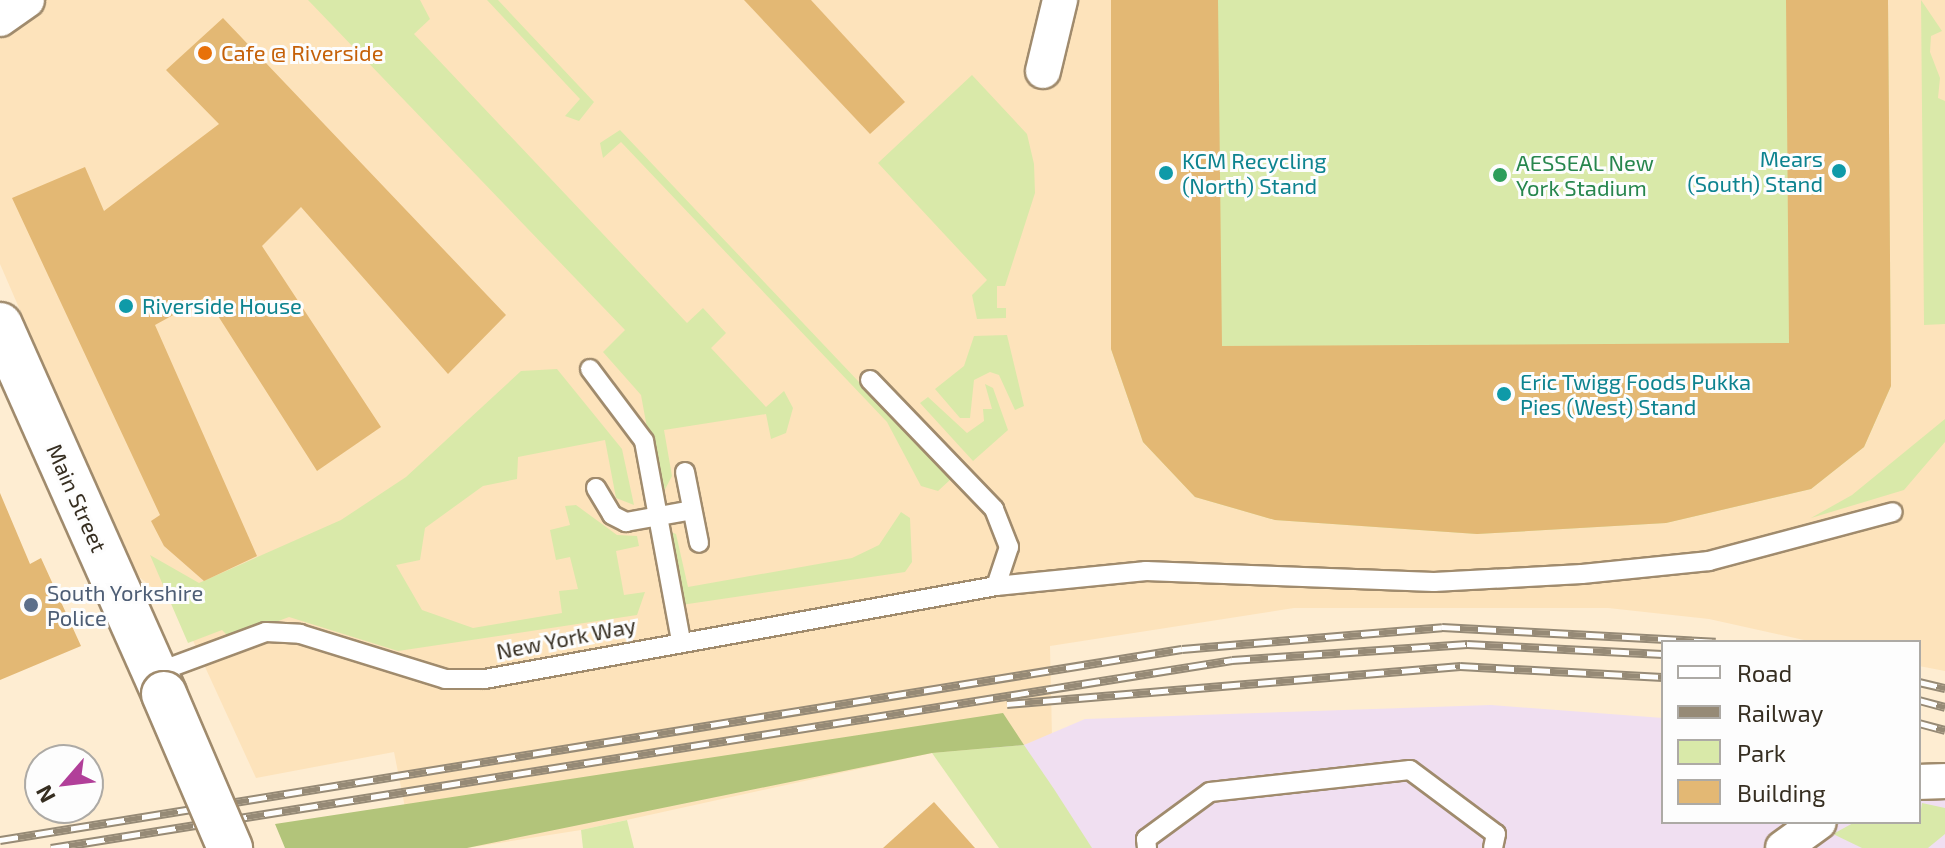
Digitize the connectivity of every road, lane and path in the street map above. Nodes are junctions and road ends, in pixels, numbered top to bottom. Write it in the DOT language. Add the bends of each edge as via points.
graph roads {
  1 [pos="27,0"];
  2 [pos="1060,0"];
  3 [pos="0,19"];
  4 [pos="1043,71"];
  5 [pos="0,325"];
  6 [pos="590,369"];
  7 [pos="870,380"];
  8 [pos="685,472"];
  9 [pos="596,488"];
  10 [pos="692,510"];
  11 [pos="1893,512"];
  12 [pos="656,517"];
  13 [pos="699,543"];
  14 [pos="996,586"];
  15 [pos="681,640"];
  16 [pos="160,684"];
  17 [pos="1945,781"];
  18 [pos="1921,782"];
  19 [pos="1816,824"];
  20 [pos="230,848"];
  21 [pos="1147,848"];
  22 [pos="1493,848"];
  23 [pos="1783,848"];
  1 -- 3 [label="street"];
  2 -- 4 [label="street"];
  5 -- 16 [label="street, Main Street"];
  6 -- 12 [label="lane" via="644,441"];
  7 -- 14 [label="lane" via="994,509 1009,547"];
  8 -- 10 [label="lane"];
  9 -- 12 [label="lane" via="612,515 626,522"];
  10 -- 12 [label="lane"];
  10 -- 13 [label="lane"];
  11 -- 14 [label="lane, New York Way" via="1709,561 1582,574 1434,582 1146,571"];
  12 -- 15 [label="lane"];
  14 -- 15 [label="lane, New York Way"];
  15 -- 16 [label="lane, New York Way" via="485,679 445,679 300,634 266,632"];
  16 -- 20 [label="street, Main Street, bridge"];
  17 -- 18 [label="street"];
  19 -- 23 [label="street"];
  21 -- 22 [label="lane" via="1146,839 1210,792 1410,770 1496,834"];
}
